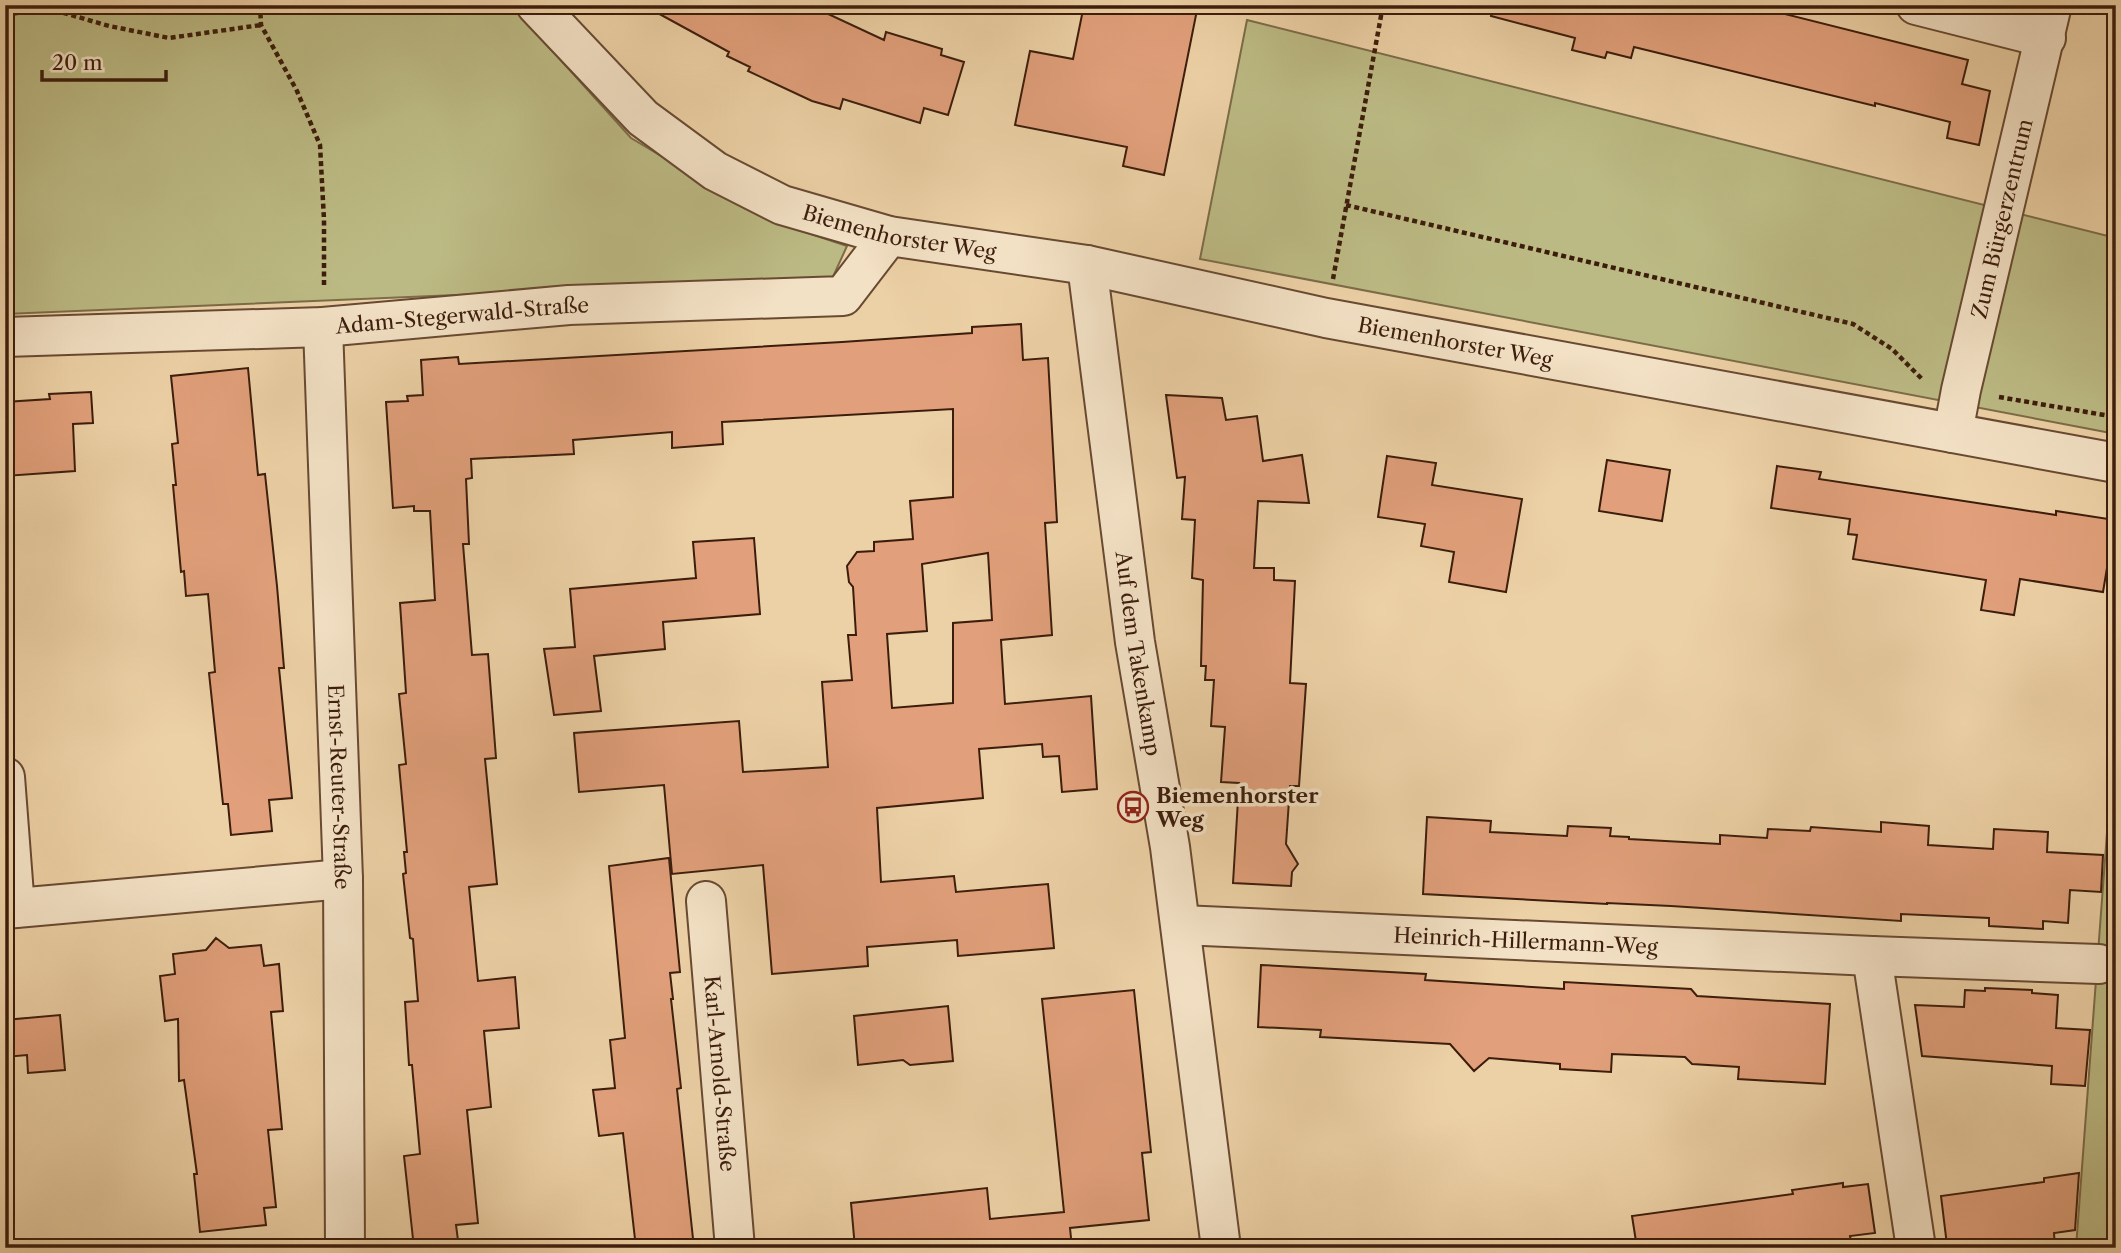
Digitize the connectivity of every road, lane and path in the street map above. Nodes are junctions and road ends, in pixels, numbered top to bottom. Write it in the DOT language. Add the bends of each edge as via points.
graph roads {
  1 [pos="260,5"];
  2 [pos="536,5"];
  3 [pos="1382,5"];
  4 [pos="1916,5"];
  5 [pos="5,15"];
  6 [pos="2049,22"];
  7 [pos="261,25"];
  8 [pos="1346,205"];
  9 [pos="889,236"];
  10 [pos="1087,265"];
  11 [pos="1326,318"];
  12 [pos="323,327"];
  13 [pos="5,337"];
  14 [pos="1961,390"];
  15 [pos="2116,417"];
  16 [pos="1953,433"];
  17 [pos="2116,463"];
  18 [pos="5,777"];
  19 [pos="343,879"];
  20 [pos="706,901"];
  21 [pos="10,908"];
  22 [pos="1181,925"];
  23 [pos="1872,956"];
  24 [pos="2099,964"];
  25 [pos="345,1248"];
  26 [pos="735,1248"];
  27 [pos="1222,1248"];
  28 [pos="1916,1248"];
  1 -- 7 [label="path"];
  2 -- 9 [label="street, Biemenhorster Weg" via="643,118 715,171 782,205"];
  3 -- 8 [label="path"];
  4 -- 6 [label="street"];
  5 -- 7 [label="path" via="47,8 169,38"];
  6 -- 14 [label="street, Zum Bürgerzentrum"];
  7 -- 12 [label="path" via="320,145"];
  8 -- 11 [label="path"];
  8 -- 14 [label="path" via="1853,324 1892,349 1927,384"];
  9 -- 10 [label="street, Biemenhorster Weg"];
  9 -- 12 [label="street, Adam-Stegerwald-Straße" via="843,296 569,305"];
  10 -- 11 [label="street, Biemenhorster Weg"];
  10 -- 22 [label="street, Auf dem Takenkamp" via="1135,642"];
  11 -- 16 [label="street, Biemenhorster Weg"];
  12 -- 13 [label="street, Adam-Stegerwald-Straße"];
  12 -- 19 [label="street, Ernst-Reuter-Straße"];
  14 -- 15 [label="path"];
  14 -- 16 [label="street, Zum Bürgerzentrum"];
  16 -- 17 [label="street, Biemenhorster Weg"];
  18 -- 21 [label="street"];
  19 -- 21 [label="street"];
  19 -- 25 [label="street, Ernst-Reuter-Straße"];
  20 -- 26 [label="street, Karl-Arnold-Straße"];
  22 -- 23 [label="street, Heinrich-Hillermann-Weg"];
  22 -- 27 [label="street, Auf dem Takenkamp"];
  23 -- 24 [label="street, Heinrich-Hillermann-Weg"];
  23 -- 28 [label="street"];
}
